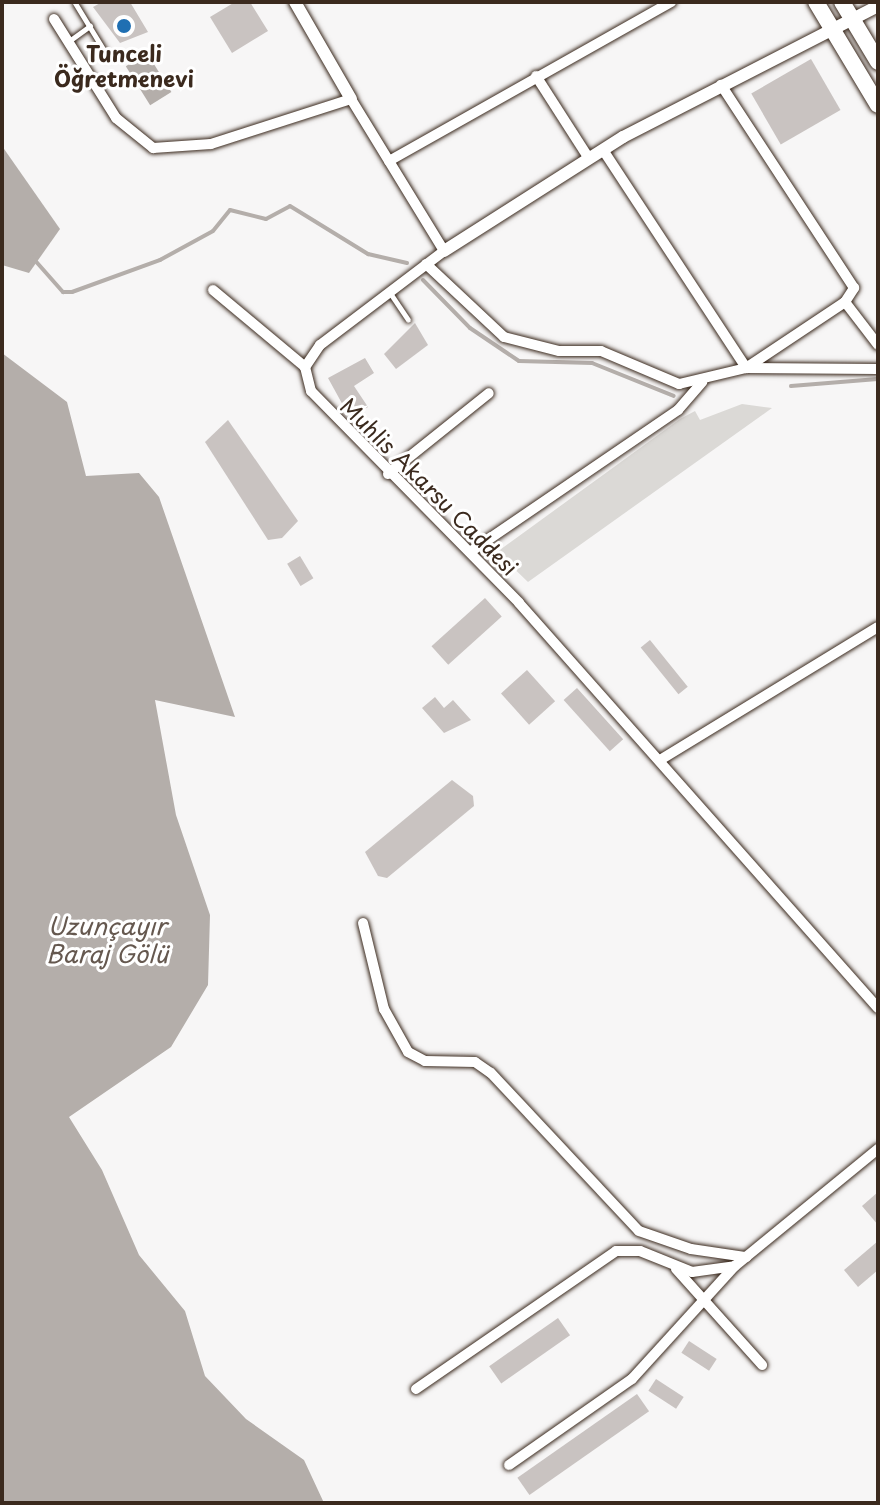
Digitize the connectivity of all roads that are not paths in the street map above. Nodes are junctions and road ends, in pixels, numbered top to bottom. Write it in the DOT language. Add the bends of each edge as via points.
graph roads {
  1 [pos="671,2"];
  2 [pos="816,2"];
  3 [pos="842,2"];
  4 [pos="75,3"];
  5 [pos="298,3"];
  6 [pos="878,6"];
  7 [pos="54,19"];
  8 [pos="853,22"];
  9 [pos="90,26"];
  10 [pos="831,27"];
  11 [pos="68,42"];
  12 [pos="108,57"];
  13 [pos="878,62"];
  14 [pos="536,76"];
  15 [pos="721,85"];
  16 [pos="351,99"];
  17 [pos="878,105"];
  18 [pos="603,150"];
  19 [pos="588,157"];
  20 [pos="389,161"];
  21 [pos="444,251"];
  22 [pos="426,264"];
  23 [pos="213,290"];
  24 [pos="389,292"];
  25 [pos="845,302"];
  26 [pos="408,320"];
  27 [pos="878,345"];
  28 [pos="305,367"];
  29 [pos="746,368"];
  30 [pos="878,369"];
  31 [pos="702,382"];
  32 [pos="489,393"];
  33 [pos="388,474"];
  34 [pos="470,552"];
  35 [pos="878,627"];
  36 [pos="660,760"];
  37 [pos="363,923"];
  38 [pos="878,1008"];
  39 [pos="878,1149"];
  40 [pos="746,1257"];
  41 [pos="735,1266"];
  42 [pos="676,1269"];
  43 [pos="702,1304"];
  44 [pos="762,1365"];
  45 [pos="416,1389"];
  46 [pos="509,1465"];
  1 -- 14 [label="street"];
  2 -- 10 [label="main road"];
  3 -- 8 [label="main road"];
  4 -- 9 [label="lane"];
  5 -- 16 [label="street"];
  6 -- 8 [label="street"];
  7 -- 11 [label="street"];
  8 -- 10 [label="street"];
  8 -- 13 [label="main road"];
  9 -- 11 [label="lane"];
  9 -- 12 [label="lane"];
  10 -- 15 [label="street"];
  10 -- 17 [label="main road"];
  11 -- 16 [label="street" via="116,118 153,148 211,144"];
  14 -- 19 [label="street"];
  14 -- 20 [label="street"];
  15 -- 18 [label="street"];
  15 -- 25 [label="street" via="854,288"];
  16 -- 20 [label="street"];
  18 -- 19 [label="street"];
  18 -- 29 [label="street"];
  19 -- 21 [label="street"];
  20 -- 21 [label="street"];
  21 -- 22 [label="street"];
  22 -- 24 [label="street"];
  22 -- 31 [label="street" via="504,337 559,351 601,351 679,384"];
  23 -- 28 [label="street"];
  24 -- 26 [label="lane"];
  24 -- 28 [label="street" via="320,345"];
  25 -- 27 [label="street"];
  25 -- 29 [label="street"];
  28 -- 33 [label="street, Muhlis Akarsu Caddesi" via="318,403"];
  29 -- 30 [label="street"];
  29 -- 31 [label="street"];
  31 -- 34 [label="street" via="678,410"];
  32 -- 33 [label="street"];
  33 -- 34 [label="street, Muhlis Akarsu Caddesi"];
  34 -- 36 [label="street, Muhlis Akarsu Caddesi"];
  35 -- 36 [label="street"];
  36 -- 38 [label="street, Muhlis Akarsu Caddesi"];
  37 -- 40 [label="street" via="384,1009 408,1052 425,1061 475,1062 491,1073 639,1231 691,1249"];
  39 -- 40 [label="street"];
  40 -- 41 [label="street"];
  41 -- 42 [label="street"];
  41 -- 43 [label="street"];
  42 -- 43 [label="street"];
  42 -- 45 [label="street" via="640,1251 616,1251"];
  43 -- 44 [label="street"];
  43 -- 46 [label="street" via="609,1397"];
}
